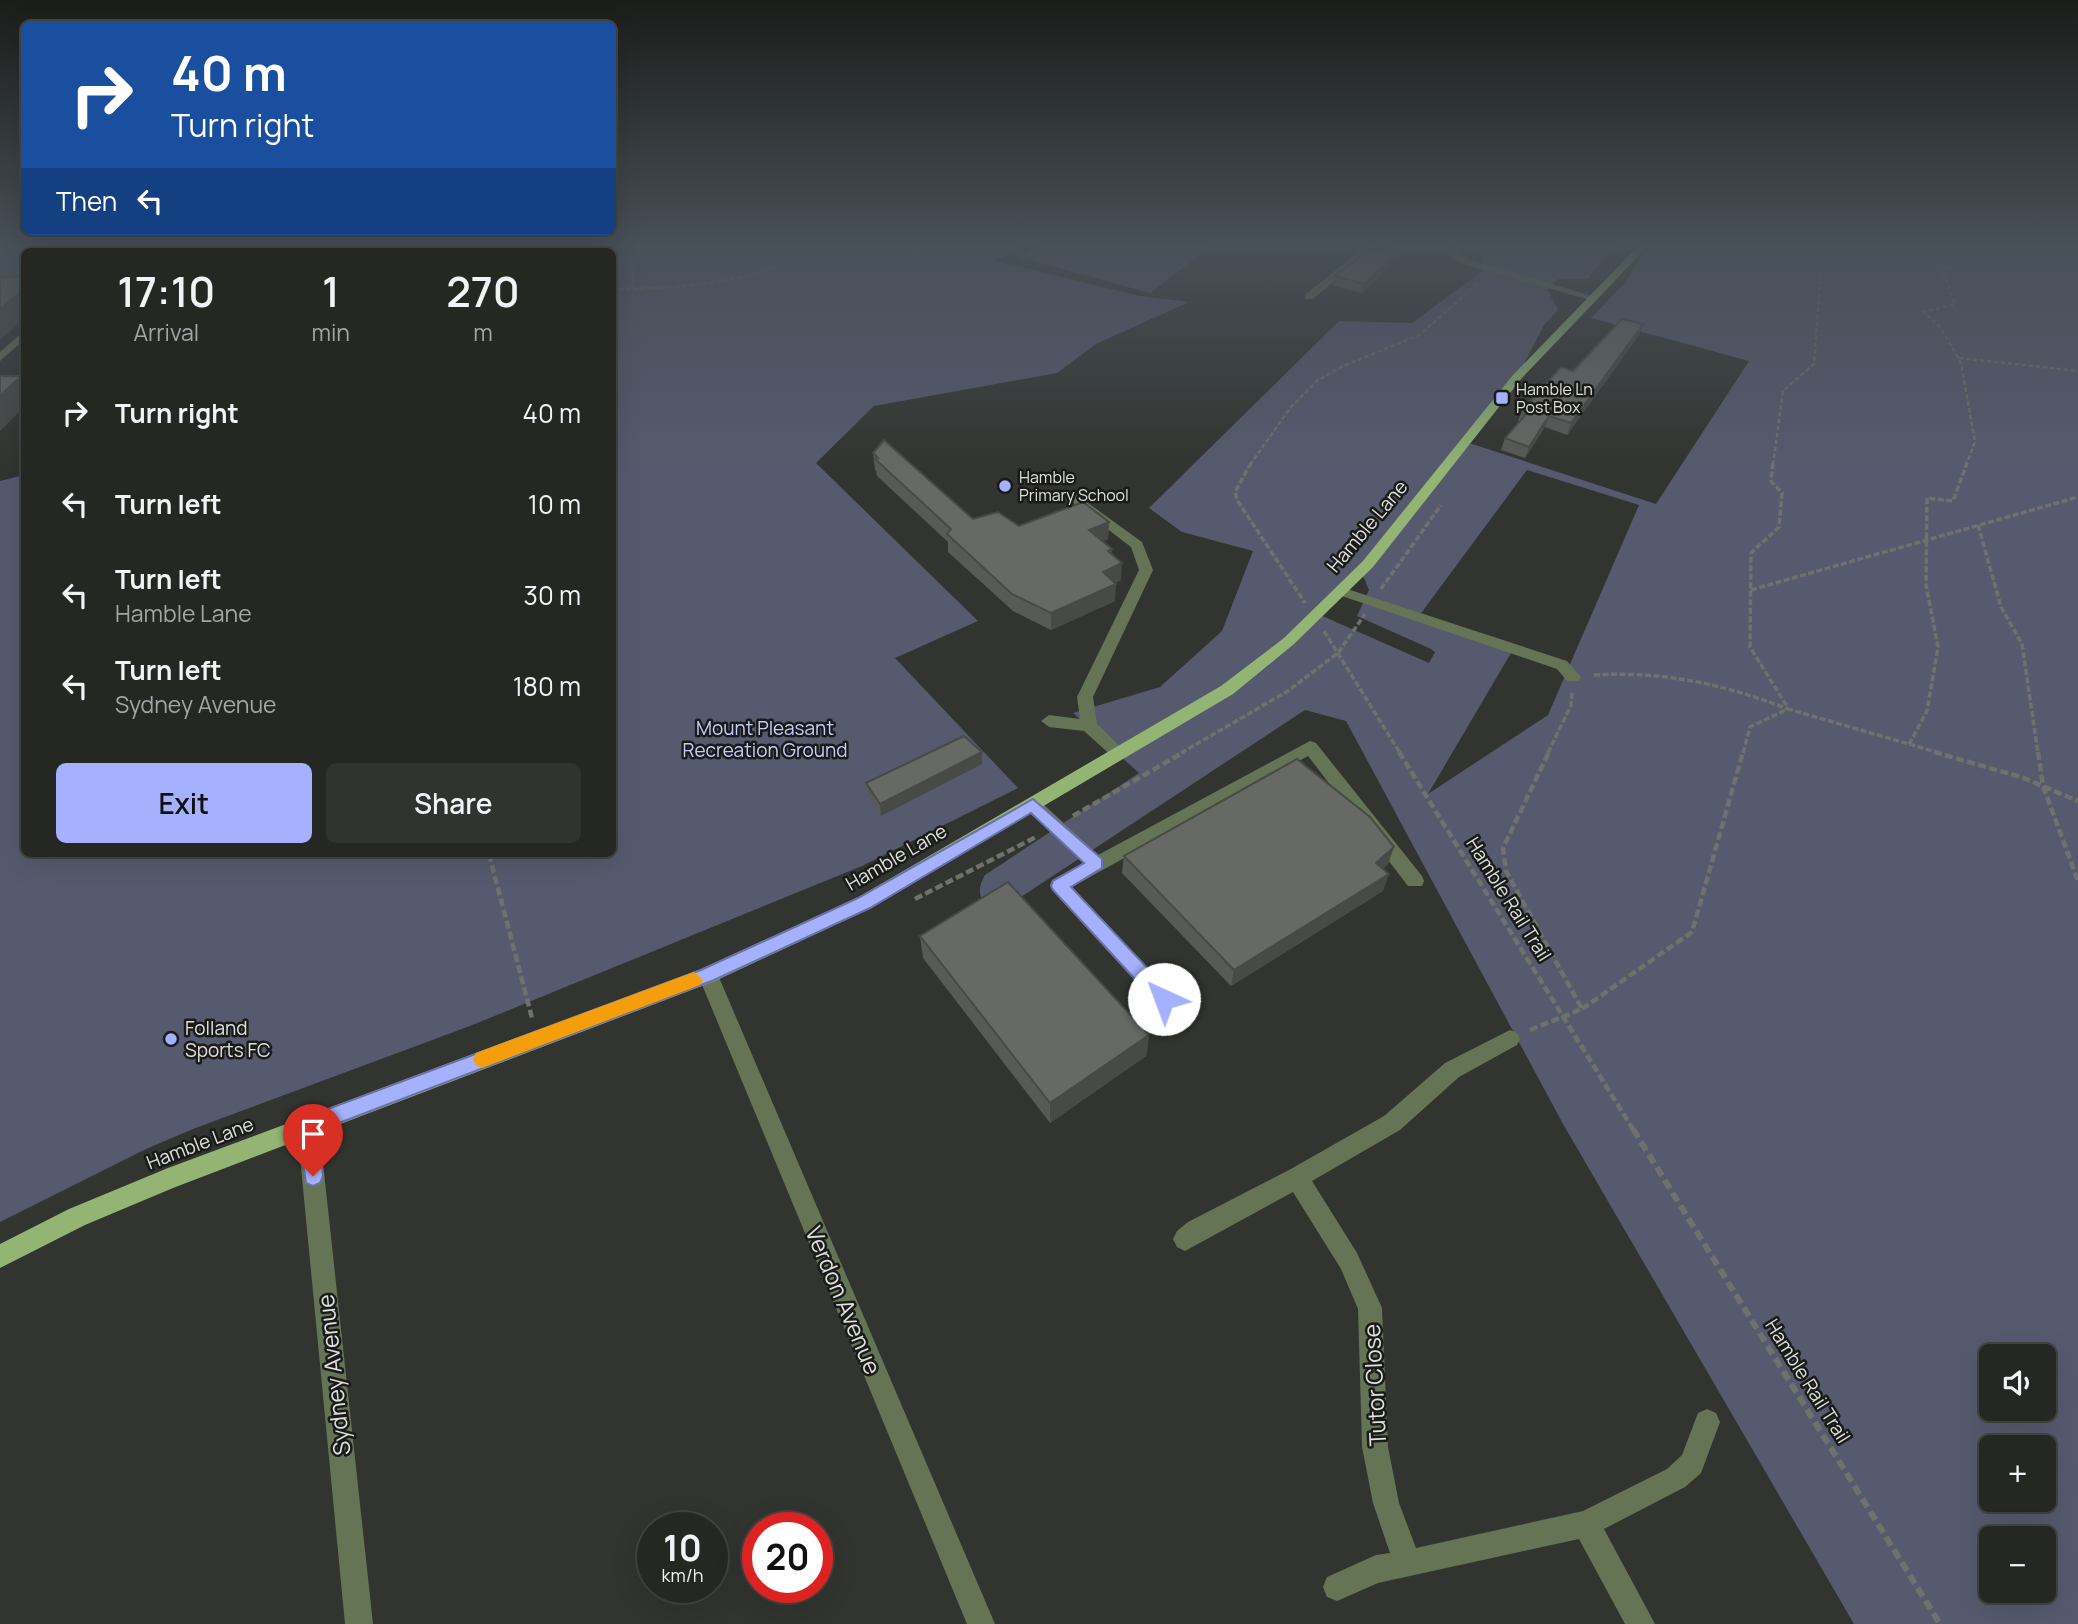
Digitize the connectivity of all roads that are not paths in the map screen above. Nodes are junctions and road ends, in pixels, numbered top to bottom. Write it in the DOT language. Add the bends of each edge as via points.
graph roads {
  1 [pos="1573,320"];
  2 [pos="21,337"];
  3 [pos="0,358"];
  4 [pos="1077,499"];
  5 [pos="1341,591"];
  6 [pos="1573,677"];
  7 [pos="1049,721"];
  8 [pos="1089,726"];
  9 [pos="1120,754"];
  10 [pos="1033,804"];
  11 [pos="1096,864"];
  12 [pos="1415,881"];
  13 [pos="708,975"];
  14 [pos="1164,999"];
  15 [pos="1510,1039"];
  16 [pos="308,1126"];
  17 [pos="1297,1178"];
  18 [pos="1185,1238"];
  19 [pos="0,1256"];
  20 [pos="1707,1422"];
  21 [pos="1586,1524"];
  22 [pos="1408,1564"];
  23 [pos="1337,1587"];
  24 [pos="359,1624"];
  25 [pos="981,1624"];
  26 [pos="1641,1624"];
  1 -- 5 [label="main road, Hamble Lane" via="1517,377 1368,564"];
  2 -- 3 [label="street"];
  4 -- 8 [label="street" via="1137,545 1146,570 1085,697"];
  5 -- 6 [label="street" via="1562,665"];
  5 -- 9 [label="main road, Hamble Lane" via="1227,690"];
  7 -- 8 [label="street"];
  8 -- 9 [label="street"];
  9 -- 10 [label="main road, Hamble Lane"];
  10 -- 11 [label="street"];
  10 -- 13 [label="main road, Hamble Lane" via="864,903"];
  11 -- 12 [label="street" via="1310,747"];
  11 -- 14 [label="street" via="1059,886"];
  13 -- 16 [label="main road, Hamble Lane"];
  13 -- 25 [label="street, Verdon Avenue"];
  15 -- 17 [label="street" via="1452,1070 1392,1123"];
  16 -- 19 [label="main road, Hamble Lane" via="77,1217"];
  16 -- 24 [label="street, Sydney Avenue"];
  17 -- 18 [label="street"];
  17 -- 22 [label="street, Tutor Close" via="1349,1261 1370,1308 1375,1447 1386,1503"];
  20 -- 21 [label="street" via="1692,1464 1676,1478"];
  21 -- 22 [label="street"];
  21 -- 26 [label="street"];
  22 -- 23 [label="street" via="1376,1569"];
}
